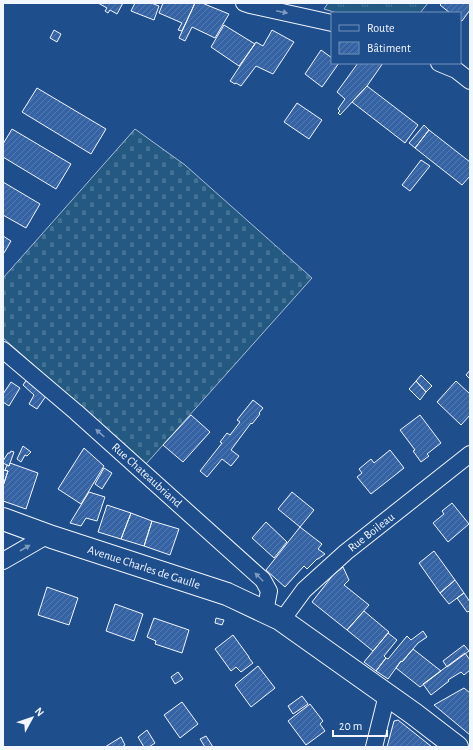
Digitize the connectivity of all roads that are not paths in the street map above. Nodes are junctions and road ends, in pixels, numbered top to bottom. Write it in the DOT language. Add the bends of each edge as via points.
graph roads {
  1 [pos="244,3"];
  2 [pos="331,23"];
  3 [pos="441,64"];
  4 [pos="470,81"];
  5 [pos="3,350"];
  6 [pos="470,454"];
  7 [pos="6,524"];
  8 [pos="48,535"];
  9 [pos="3,561"];
  10 [pos="273,616"];
  11 [pos="387,694"];
  12 [pos="374,747"];
  13 [pos="457,747"];
  1 -- 2 [label="street, one-way"];
  3 -- 4 [label="street" via="456,70"];
  10 -- 5 [label="street, Rue Chateaubriand, one-way" via="269,591 263,580 82,417"];
  6 -- 10 [label="street, Rue Boileau" via="346,552"];
  7 -- 8 [label="main road, Avenue Charles de Gaulle"];
  9 -- 8 [label="street, one-way"];
  8 -- 10 [label="main road, Avenue Charles de Gaulle" via="227,594"];
  10 -- 11 [label="main road, Avenue Charles de Gaulle"];
  11 -- 12 [label="street"];
  11 -- 13 [label="main road, Avenue Charles de Gaulle"];
}
